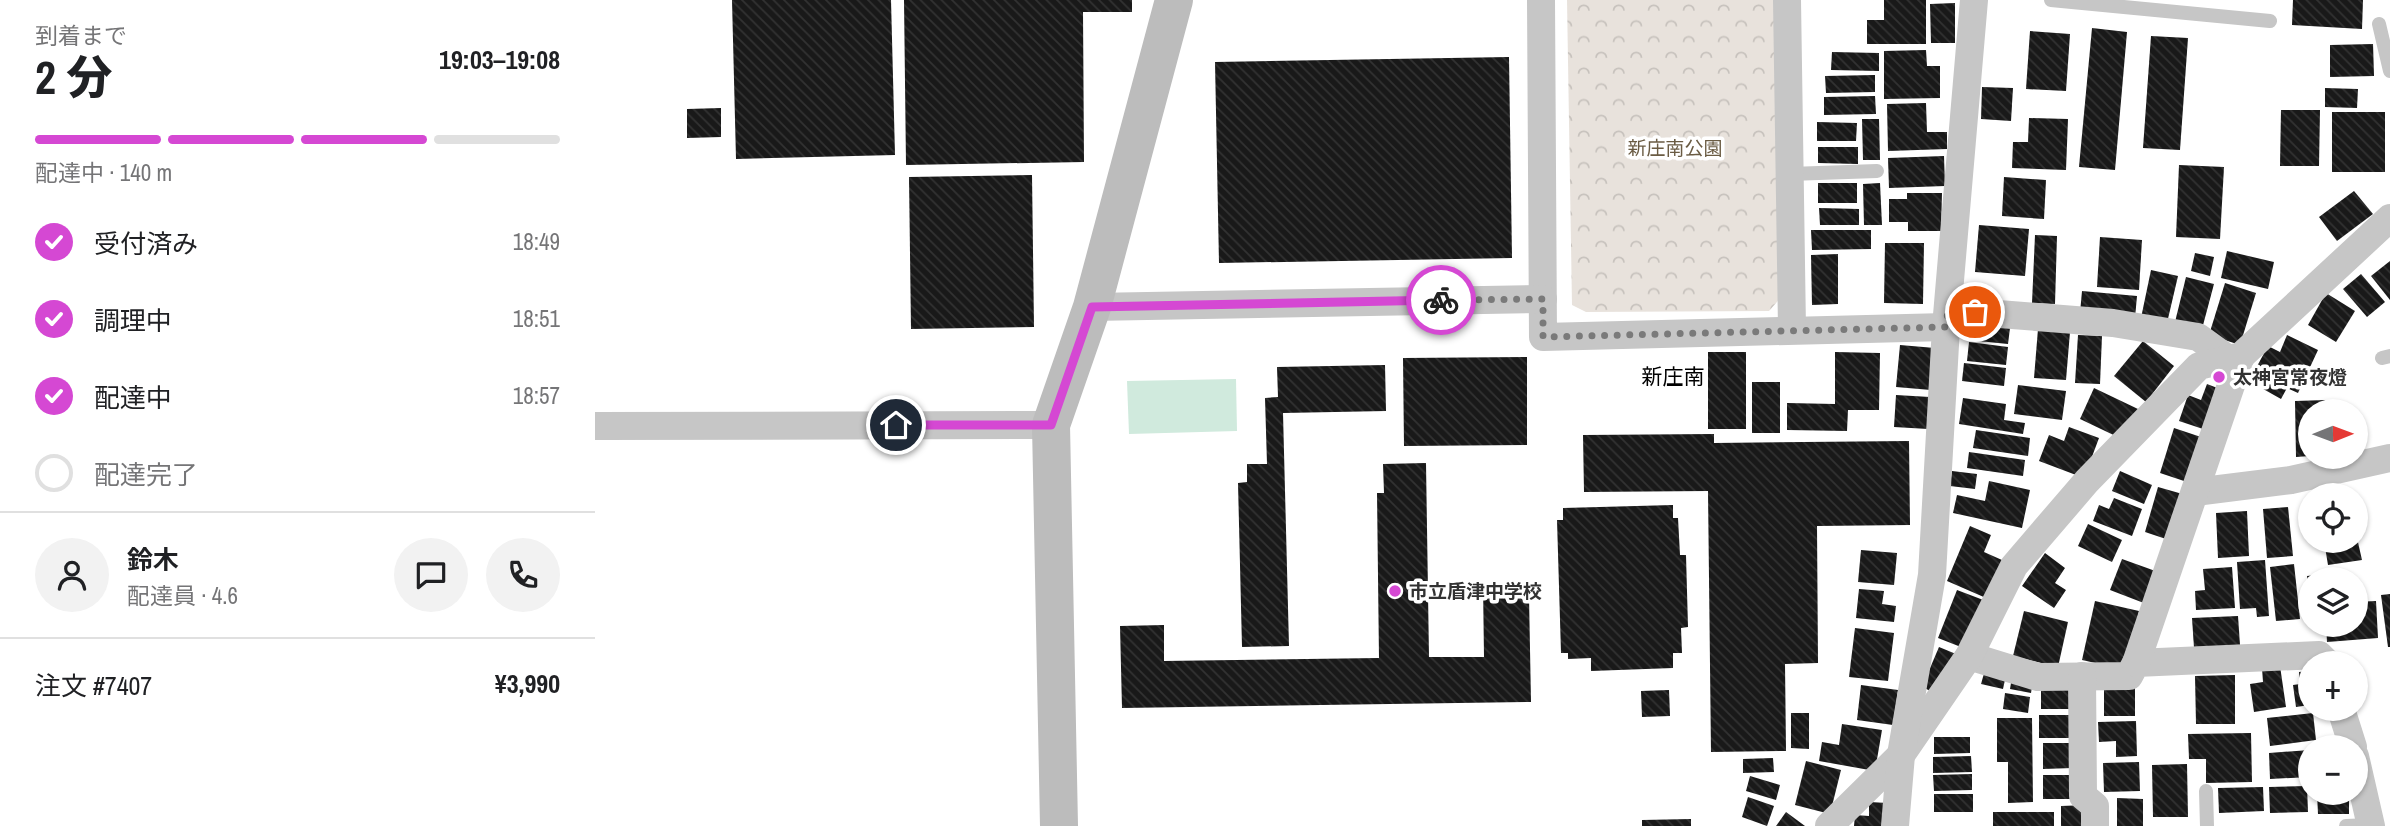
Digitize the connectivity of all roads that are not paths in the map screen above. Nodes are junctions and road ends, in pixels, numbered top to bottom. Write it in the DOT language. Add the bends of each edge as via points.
graph roads {
  1 [pos="1174,0"];
  2 [pos="1541,0"];
  3 [pos="1787,0"];
  4 [pos="1974,0"];
  5 [pos="2051,0"];
  6 [pos="2270,21"];
  7 [pos="2379,24"];
  8 [pos="2390,71"];
  9 [pos="1877,172"];
  10 [pos="1790,174"];
  11 [pos="2390,218"];
  12 [pos="1543,299"];
  13 [pos="1092,307"];
  14 [pos="1947,318"];
  15 [pos="1792,329"];
  16 [pos="2234,357"];
  17 [pos="1051,425"];
  18 [pos="595,426"];
  19 [pos="2390,458"];
  20 [pos="2195,492"];
  21 [pos="1969,656"];
  22 [pos="2298,656"];
  23 [pos="2136,663"];
  24 [pos="2082,676"];
  25 [pos="1901,755"];
  26 [pos="2206,792"];
  27 [pos="2366,805"];
  28 [pos="1059,826"];
  29 [pos="1829,826"];
  30 [pos="1895,826"];
  31 [pos="2095,826"];
  32 [pos="2207,826"];
  33 [pos="2346,826"];
  34 [pos="2370,826"];
  1 -- 13 [label="street"];
  2 -- 12 [label="street"];
  3 -- 10 [label="street"];
  4 -- 14 [label="street"];
  5 -- 6 [label="lane"];
  7 -- 8 [label="lane"];
  9 -- 10 [label="lane"];
  10 -- 15 [label="street"];
  11 -- 16 [label="street"];
  12 -- 13 [label="street"];
  12 -- 15 [label="street" via="1543,337"];
  13 -- 17 [label="street"];
  14 -- 15 [label="street"];
  14 -- 16 [label="street" via="2113,323 2198,337"];
  14 -- 25 [label="street" via="1933,575"];
  16 -- 20 [label="street"];
  16 -- 21 [label="street" via="2199,366 2087,481 2014,566"];
  17 -- 18 [label="street"];
  17 -- 28 [label="street"];
  19 -- 20 [label="street" via="2291,480"];
  20 -- 23 [label="street"];
  21 -- 24 [label="street" via="2038,677"];
  21 -- 25 [label="street"];
  22 -- 23 [label="street"];
  23 -- 24 [label="street" via="2129,676"];
  24 -- 31 [label="street" via="2083,796 2095,806"];
  25 -- 29 [label="street"];
  25 -- 30 [label="street"];
  26 -- 32 [label="lane"];
  27 -- 34 [label="street"];
  33 -- 34 [label="lane"];
}
